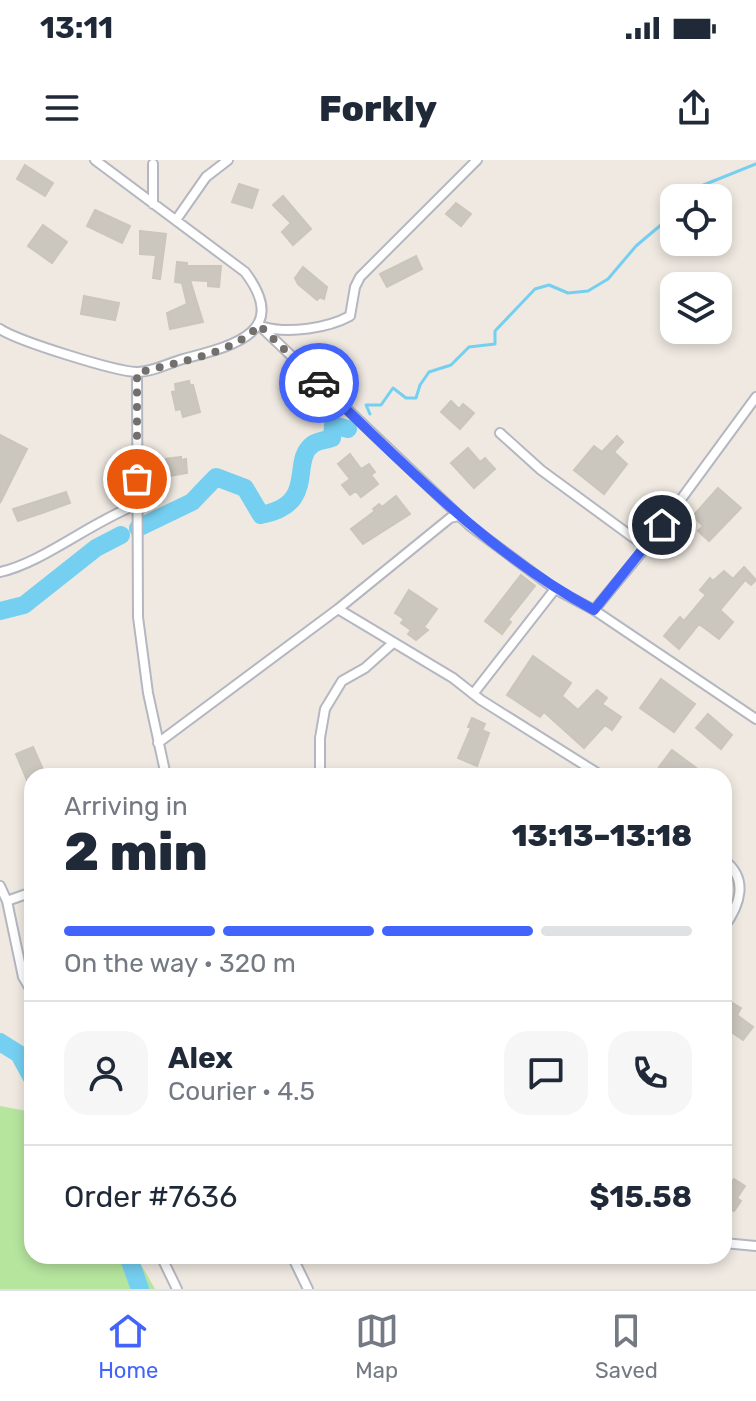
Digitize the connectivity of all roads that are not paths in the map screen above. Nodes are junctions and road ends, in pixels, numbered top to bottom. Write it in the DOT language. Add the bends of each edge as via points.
graph roads {
  1 [pos="95,160"];
  2 [pos="228,160"];
  3 [pos="477,160"];
  4 [pos="153,164"];
  5 [pos="153,204"];
  6 [pos="176,220"];
  7 [pos="259,325"];
  8 [pos="0,329"];
  9 [pos="137,373"];
  10 [pos="756,397"];
  11 [pos="500,433"];
  12 [pos="136,505"];
  13 [pos="458,516"];
  14 [pos="646,547"];
  15 [pos="0,572"];
  16 [pos="555,589"];
  17 [pos="338,609"];
  18 [pos="594,610"];
  19 [pos="393,643"];
  20 [pos="473,694"];
  21 [pos="756,719"];
  22 [pos="158,743"];
  23 [pos="164,768"];
  24 [pos="320,768"];
  25 [pos="589,768"];
  26 [pos="732,868"];
  27 [pos="0,886"];
  28 [pos="24,895"];
  29 [pos="7,901"];
  30 [pos="732,914"];
  31 [pos="24,979"];
  32 [pos="732,1244"];
  33 [pos="756,1246"];
  34 [pos="165,1264"];
  35 [pos="296,1264"];
  36 [pos="177,1289"];
  37 [pos="308,1289"];
  1 -- 5 [label="street"];
  2 -- 6 [label="street" via="206,177"];
  3 -- 7 [label="street" via="360,277 350,316 305,328"];
  4 -- 5 [label="street"];
  5 -- 6 [label="street"];
  6 -- 7 [label="street" via="245,272 261,301"];
  7 -- 9 [label="street" via="228,347"];
  7 -- 13 [label="street"];
  8 -- 9 [label="street" via="30,343"];
  9 -- 12 [label="street"];
  10 -- 14 [label="street"];
  11 -- 14 [label="street"];
  12 -- 15 [label="street"];
  12 -- 22 [label="street" via="138,617"];
  13 -- 16 [label="street"];
  13 -- 17 [label="street"];
  14 -- 18 [label="street"];
  16 -- 18 [label="street"];
  16 -- 20 [label="street"];
  17 -- 19 [label="street"];
  17 -- 22 [label="street"];
  18 -- 21 [label="street"];
  19 -- 20 [label="street"];
  19 -- 24 [label="street" via="342,681 325,709"];
  20 -- 25 [label="street"];
  22 -- 23 [label="street"];
  26 -- 30 [label="street" via="740,888"];
  27 -- 29 [label="street"];
  28 -- 29 [label="street"];
  29 -- 31 [label="street"];
  32 -- 33 [label="street"];
  34 -- 36 [label="street"];
  35 -- 37 [label="street"];
}
